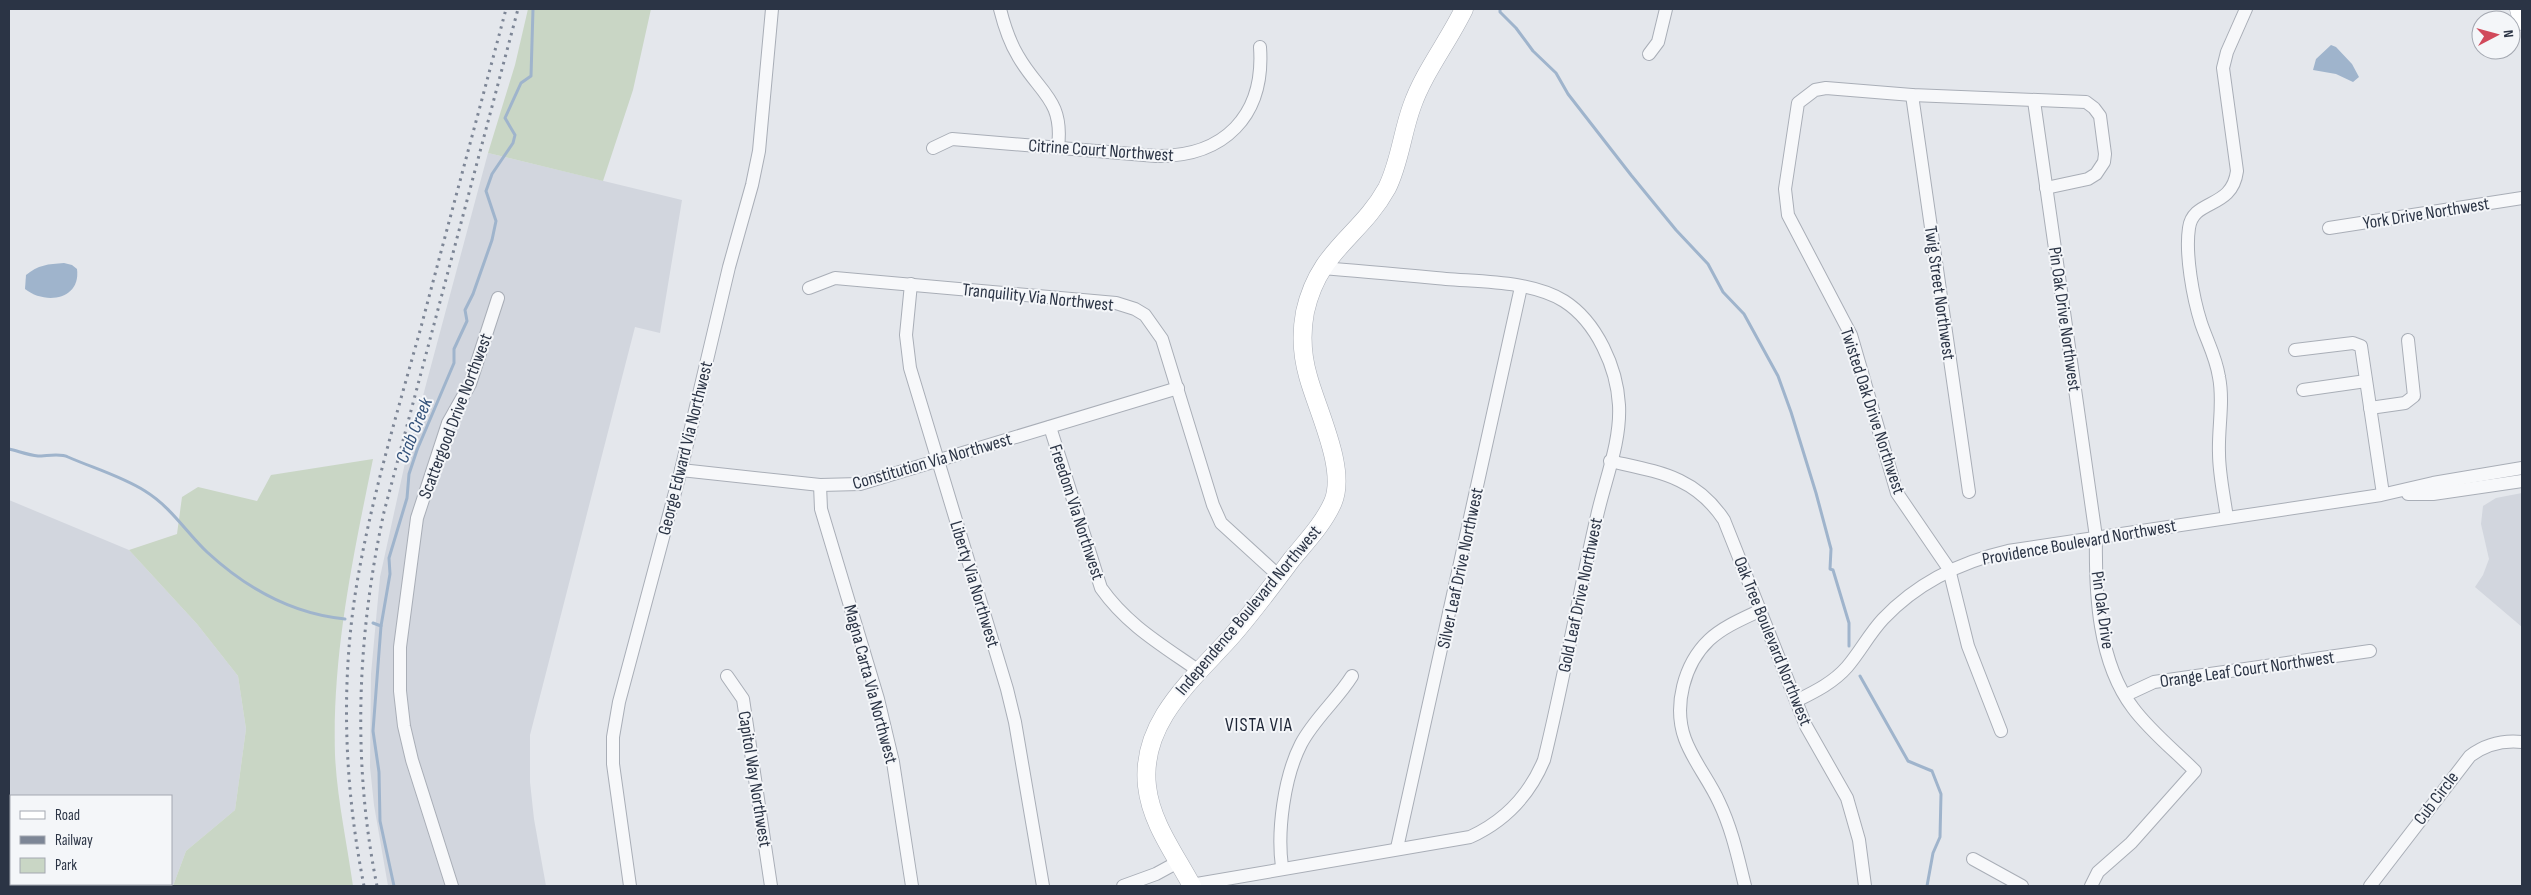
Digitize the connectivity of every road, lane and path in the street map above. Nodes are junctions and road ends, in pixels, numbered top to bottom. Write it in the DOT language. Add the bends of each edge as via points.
graph roads {
  1 [pos="772,9"];
  2 [pos="1000,9"];
  3 [pos="1464,9"];
  4 [pos="1666,9"];
  5 [pos="2246,9"];
  6 [pos="2518,9"];
  7 [pos="2522,22"];
  8 [pos="1260,48"];
  9 [pos="1648,54"];
  10 [pos="1912,95"];
  11 [pos="2034,101"];
  12 [pos="1058,147"];
  13 [pos="933,148"];
  14 [pos="2046,188"];
  15 [pos="2522,198"];
  16 [pos="2329,228"];
  17 [pos="1322,268"];
  18 [pos="911,284"];
  19 [pos="1521,287"];
  20 [pos="809,288"];
  21 [pos="498,298"];
  22 [pos="2408,340"];
  23 [pos="2295,350"];
  24 [pos="2366,381"];
  25 [pos="1178,388"];
  26 [pos="2303,390"];
  27 [pos="2370,408"];
  28 [pos="1050,427"];
  29 [pos="938,461"];
  30 [pos="1610,461"];
  31 [pos="2522,468"];
  32 [pos="681,470"];
  33 [pos="2522,480"];
  34 [pos="820,485"];
  35 [pos="1969,492"];
  36 [pos="2383,494"];
  37 [pos="2227,518"];
  38 [pos="2096,538"];
  39 [pos="1949,570"];
  40 [pos="1279,576"];
  41 [pos="1758,611"];
  42 [pos="2370,651"];
  43 [pos="1199,671"];
  44 [pos="727,676"];
  45 [pos="1352,676"];
  46 [pos="2126,695"];
  47 [pos="1796,701"];
  48 [pos="2001,731"];
  49 [pos="2522,742"];
  50 [pos="1397,848"];
  51 [pos="1973,859"];
  52 [pos="1178,862"];
  53 [pos="1282,868"];
  54 [pos="452,886"];
  55 [pos="630,886"];
  56 [pos="772,886"];
  57 [pos="912,886"];
  58 [pos="1043,886"];
  59 [pos="1123,886"];
  60 [pos="1191,886"];
  61 [pos="1745,886"];
  62 [pos="1866,886"];
  63 [pos="2022,886"];
  64 [pos="2092,886"];
  65 [pos="2370,886"];
  1 -- 32 [label="street, George Edward Via Northwest" via="759,151"];
  2 -- 12 [label="street" via="1017,55 1059,115"];
  3 -- 17 [label="street, Independence Boulevard Northwest" via="1412,105 1394,172 1386,189"];
  4 -- 9 [label="street" via="1658,42"];
  5 -- 37 [label="street" via="2227,52 2224,68 2236,183 2230,192 2194,215 2189,226 2188,244 2197,310 2220,378 2219,455"];
  6 -- 7 [label="street"];
  8 -- 12 [label="street, Citrine Court Northwest" via="1262,69 1250,109 1240,125 1209,147 1175,156"];
  10 -- 11 [label="street, Twisted Oak Drive Northwest"];
  10 -- 35 [label="street, Twig Street Northwest"];
  10 -- 39 [label="street, Twisted Oak Drive Northwest" via="1826,88 1804,97 1798,103 1795,118 1785,201 1794,229 1851,335 1896,493"];
  11 -- 14 [label="street, Pin Oak Drive Northwest"];
  11 -- 14 [label="street, Twisted Oak Drive Northwest" via="2078,100 2094,108 2100,116 2105,154 2102,165 2092,178"];
  12 -- 13 [label="street, Citrine Court Northwest" via="952,140"];
  14 -- 38 [label="street, Pin Oak Drive Northwest"];
  15 -- 16 [label="street, York Drive Northwest"];
  17 -- 19 [label="street, Gold Leaf Drive Northwest"];
  17 -- 40 [label="street, Independence Boulevard Northwest" via="1310,294 1302,335 1308,376 1336,467 1337,483 1334,501 1324,518"];
  18 -- 20 [label="street, Tranquility Via Northwest" via="835,278"];
  18 -- 25 [label="street, Tranquility Via Northwest" via="1116,303 1134,309 1144,315 1162,339"];
  18 -- 29 [label="street, Liberty Via Northwest" via="907,351"];
  19 -- 30 [label="street, Gold Leaf Drive Northwest" via="1543,292 1564,302 1583,319 1606,355 1616,379 1619,407 1617,436"];
  19 -- 50 [label="street, Silver Leaf Drive Northwest"];
  21 -- 54 [label="street, Scattergood Drive Northwest" via="470,384 448,423 417,518 400,648 400,691 406,734"];
  22 -- 27 [label="street" via="2414,396 2405,403"];
  23 -- 24 [label="street" via="2357,344 2363,350"];
  24 -- 26 [label="street"];
  24 -- 27 [label="street"];
  25 -- 28 [label="street, Constitution Via Northwest"];
  25 -- 40 [label="street, Tranquility Via Northwest" via="1221,523"];
  27 -- 36 [label="street"];
  28 -- 29 [label="street, Constitution Via Northwest"];
  28 -- 43 [label="street, Freedom Via Northwest" via="1101,588 1133,625"];
  29 -- 34 [label="street, Constitution Via Northwest" via="860,484"];
  29 -- 58 [label="street, Liberty Via Northwest" via="1015,722"];
  30 -- 41 [label="street, Oak Tree Boulevard Northwest" via="1666,474 1699,491 1713,504 1724,520"];
  30 -- 50 [label="street, Gold Leaf Drive Northwest" via="1550,736 1535,782 1519,802 1488,829 1470,837"];
  31 -- 36 [label="street, Providence Boulevard Northwest"];
  32 -- 34 [label="street, Constitution Via Northwest"];
  32 -- 55 [label="street, George Edward Via Northwest" via="619,702 613,737 616,796"];
  33 -- 36 [label="street, Providence Boulevard Northwest" via="2433,494"];
  34 -- 57 [label="street, Magna Carta Via Northwest" via="821,509 891,753"];
  36 -- 37 [label="street, Providence Boulevard Northwest"];
  37 -- 38 [label="street, Providence Boulevard Northwest"];
  38 -- 39 [label="street, Providence Boulevard Northwest" via="2008,551 1973,559"];
  38 -- 46 [label="street, Pin Oak Drive" via="2106,646"];
  39 -- 47 [label="street, Providence Boulevard Northwest" via="1894,608 1838,676"];
  39 -- 48 [label="street" via="1968,646"];
  40 -- 43 [label="street, Independence Boulevard Northwest" via="1233,635"];
  41 -- 47 [label="street, Oak Tree Boulevard Northwest"];
  41 -- 61 [label="street" via="1717,634 1702,648 1686,677 1680,706 1685,738 1720,802"];
  42 -- 46 [label="street, Orange Leaf Court Northwest" via="2154,682"];
  43 -- 52 [label="street, Independence Boulevard Northwest" via="1161,720 1147,768 1151,806"];
  44 -- 56 [label="street, Capitol Way Northwest" via="743,699"];
  45 -- 53 [label="street" via="1302,743 1292,768 1280,831"];
  46 -- 64 [label="street, Pin Oak Drive" via="2133,708 2195,771 2131,843 2098,872"];
  47 -- 62 [label="street, Oak Tree Boulevard Northwest" via="1806,726 1847,798 1854,818"];
  49 -- 65 [label="street, Cub Circle" via="2498,742 2470,756"];
  50 -- 53 [label="street, Gold Leaf Drive Northwest"];
  51 -- 63 [label="street"];
  52 -- 59 [label="street"];
  52 -- 60 [label="street, Independence Boulevard Northwest"];
  53 -- 60 [label="street, Gold Leaf Drive Northwest"];
}
